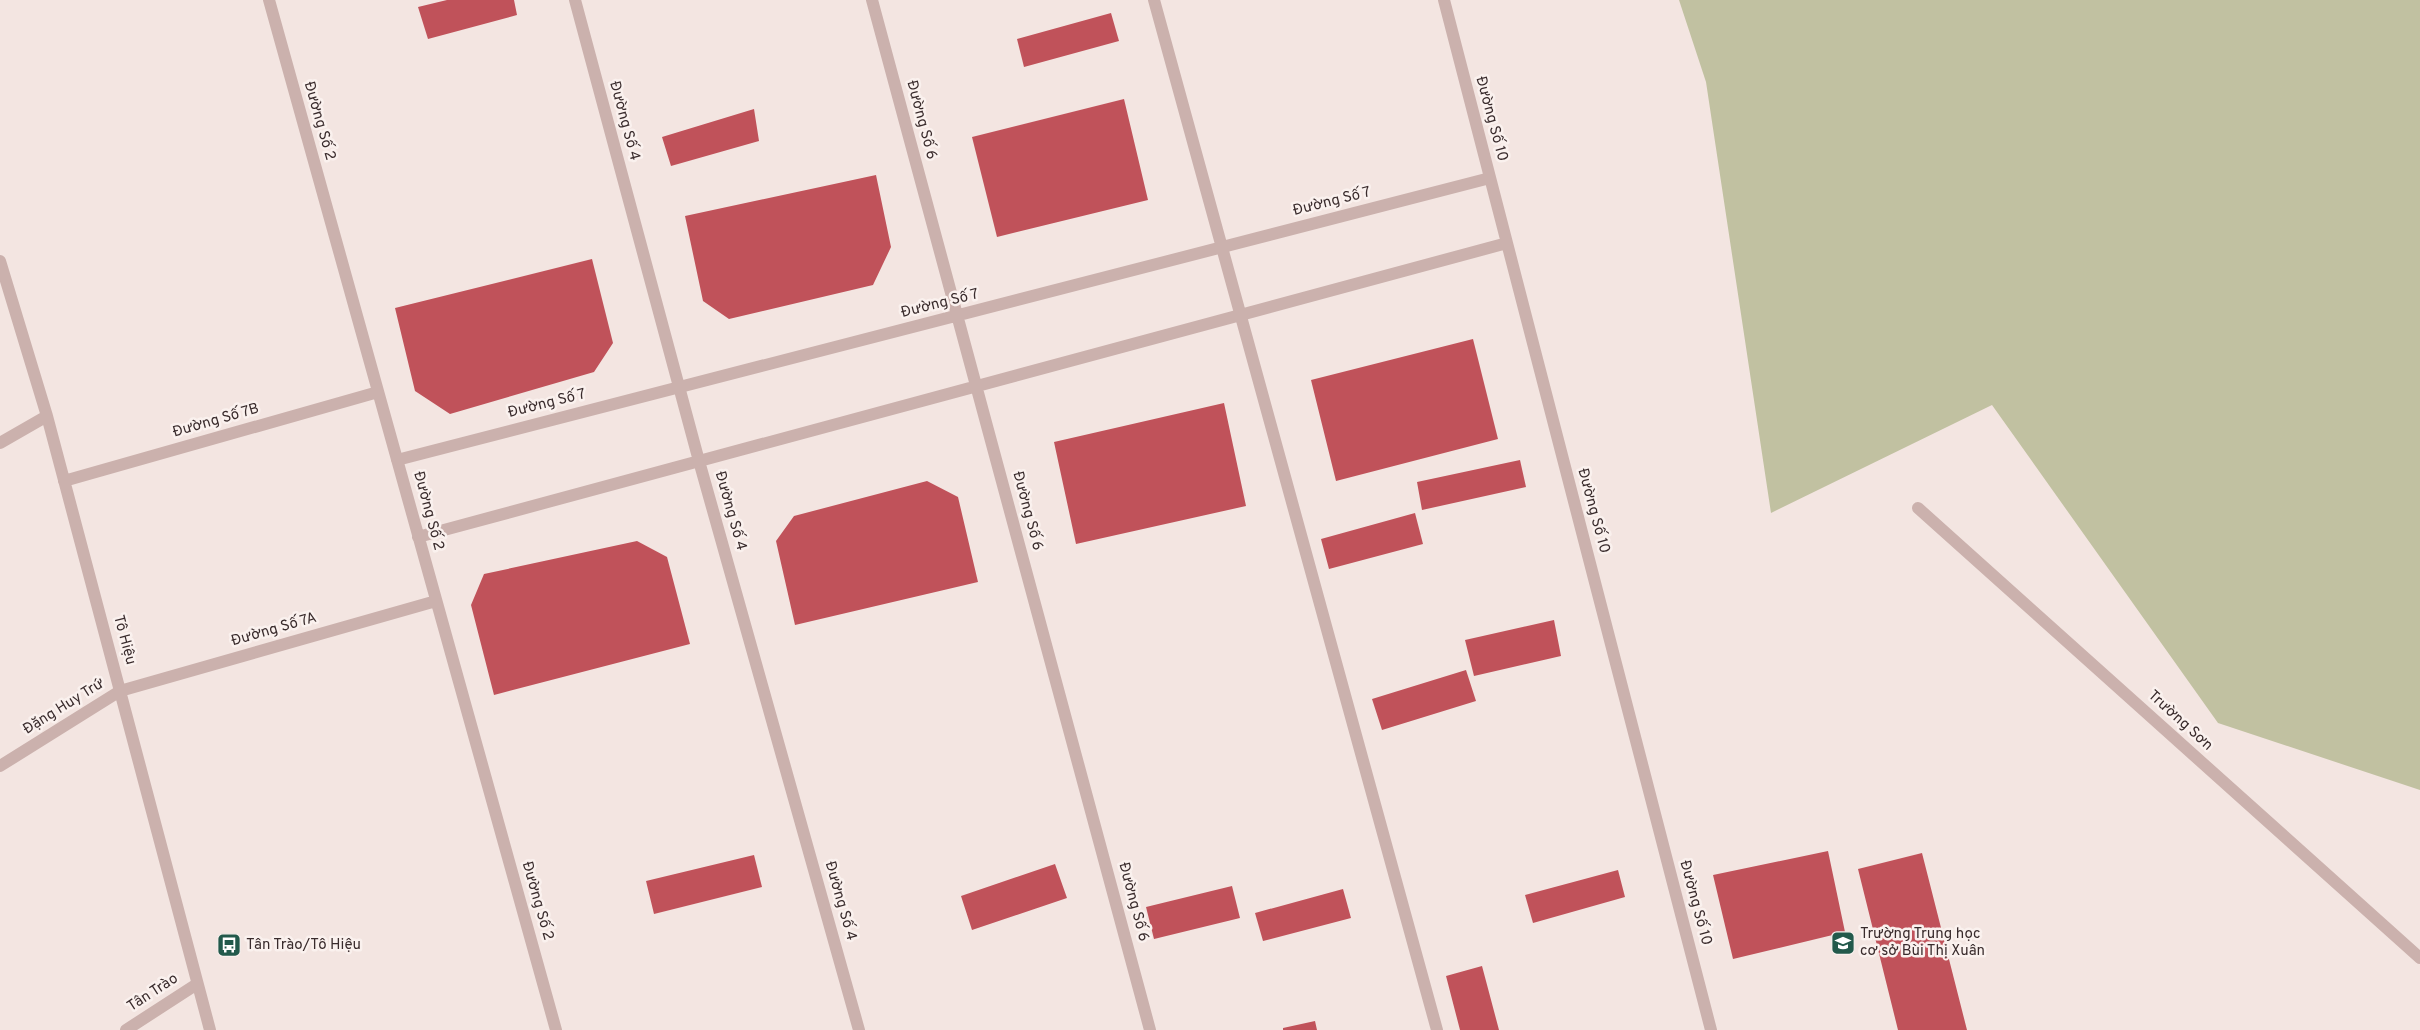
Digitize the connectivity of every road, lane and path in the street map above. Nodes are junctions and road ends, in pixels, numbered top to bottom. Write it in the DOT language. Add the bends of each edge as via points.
graph roads {
  1 [pos="268,0"];
  2 [pos="574,0"];
  3 [pos="872,0"];
  4 [pos="1154,0"];
  5 [pos="1444,0"];
  6 [pos="1490,178"];
  7 [pos="1507,243"];
  8 [pos="1222,247"];
  9 [pos="0,261"];
  10 [pos="1241,315"];
  11 [pos="957,316"];
  12 [pos="976,386"];
  13 [pos="679,387"];
  14 [pos="378,392"];
  15 [pos="46,416"];
  16 [pos="0,443"];
  17 [pos="397,460"];
  18 [pos="699,461"];
  19 [pos="64,481"];
  20 [pos="1918,508"];
  21 [pos="418,537"];
  22 [pos="436,601"];
  23 [pos="120,691"];
  24 [pos="0,766"];
  25 [pos="2420,958"];
  26 [pos="198,984"];
  27 [pos="126,1030"];
  28 [pos="210,1030"];
  29 [pos="556,1030"];
  30 [pos="859,1030"];
  31 [pos="1150,1030"];
  32 [pos="1437,1030"];
  33 [pos="1711,1030"];
  1 -- 14 [label="street, Đường Số 2"];
  2 -- 13 [label="street, Đường Số 4"];
  3 -- 11 [label="street, Đường Số 6"];
  4 -- 8 [label="street"];
  5 -- 6 [label="street, Đường Số 10"];
  6 -- 7 [label="street, Đường Số 10"];
  6 -- 8 [label="street, Đường Số 7"];
  7 -- 10 [label="street"];
  7 -- 33 [label="street, Đường Số 10"];
  8 -- 10 [label="street"];
  8 -- 11 [label="street, Đường Số 7"];
  9 -- 15 [label="street, Tô Hiệu"];
  10 -- 12 [label="street"];
  10 -- 32 [label="street"];
  11 -- 12 [label="street, Đường Số 6"];
  11 -- 13 [label="street, Đường Số 7"];
  12 -- 18 [label="street"];
  12 -- 31 [label="street, Đường Số 6"];
  13 -- 17 [label="street, Đường Số 7"];
  13 -- 18 [label="street, Đường Số 4"];
  14 -- 17 [label="street, Đường Số 2"];
  14 -- 19 [label="street, Đường Số 7B"];
  15 -- 16 [label="street"];
  15 -- 19 [label="street, Tô Hiệu"];
  17 -- 21 [label="street, Đường Số 2"];
  18 -- 21 [label="street"];
  18 -- 30 [label="street, Đường Số 4"];
  19 -- 23 [label="street, Tô Hiệu"];
  20 -- 25 [label="street, Trường Sơn"];
  21 -- 22 [label="street, Đường Số 2"];
  22 -- 23 [label="street, Đường Số 7A"];
  22 -- 29 [label="street, Đường Số 2"];
  23 -- 24 [label="street, Đặng Huy Trứ"];
  23 -- 26 [label="street, Tô Hiệu"];
  26 -- 27 [label="street, Tân Trào"];
  26 -- 28 [label="street, Tô Hiệu"];
}
